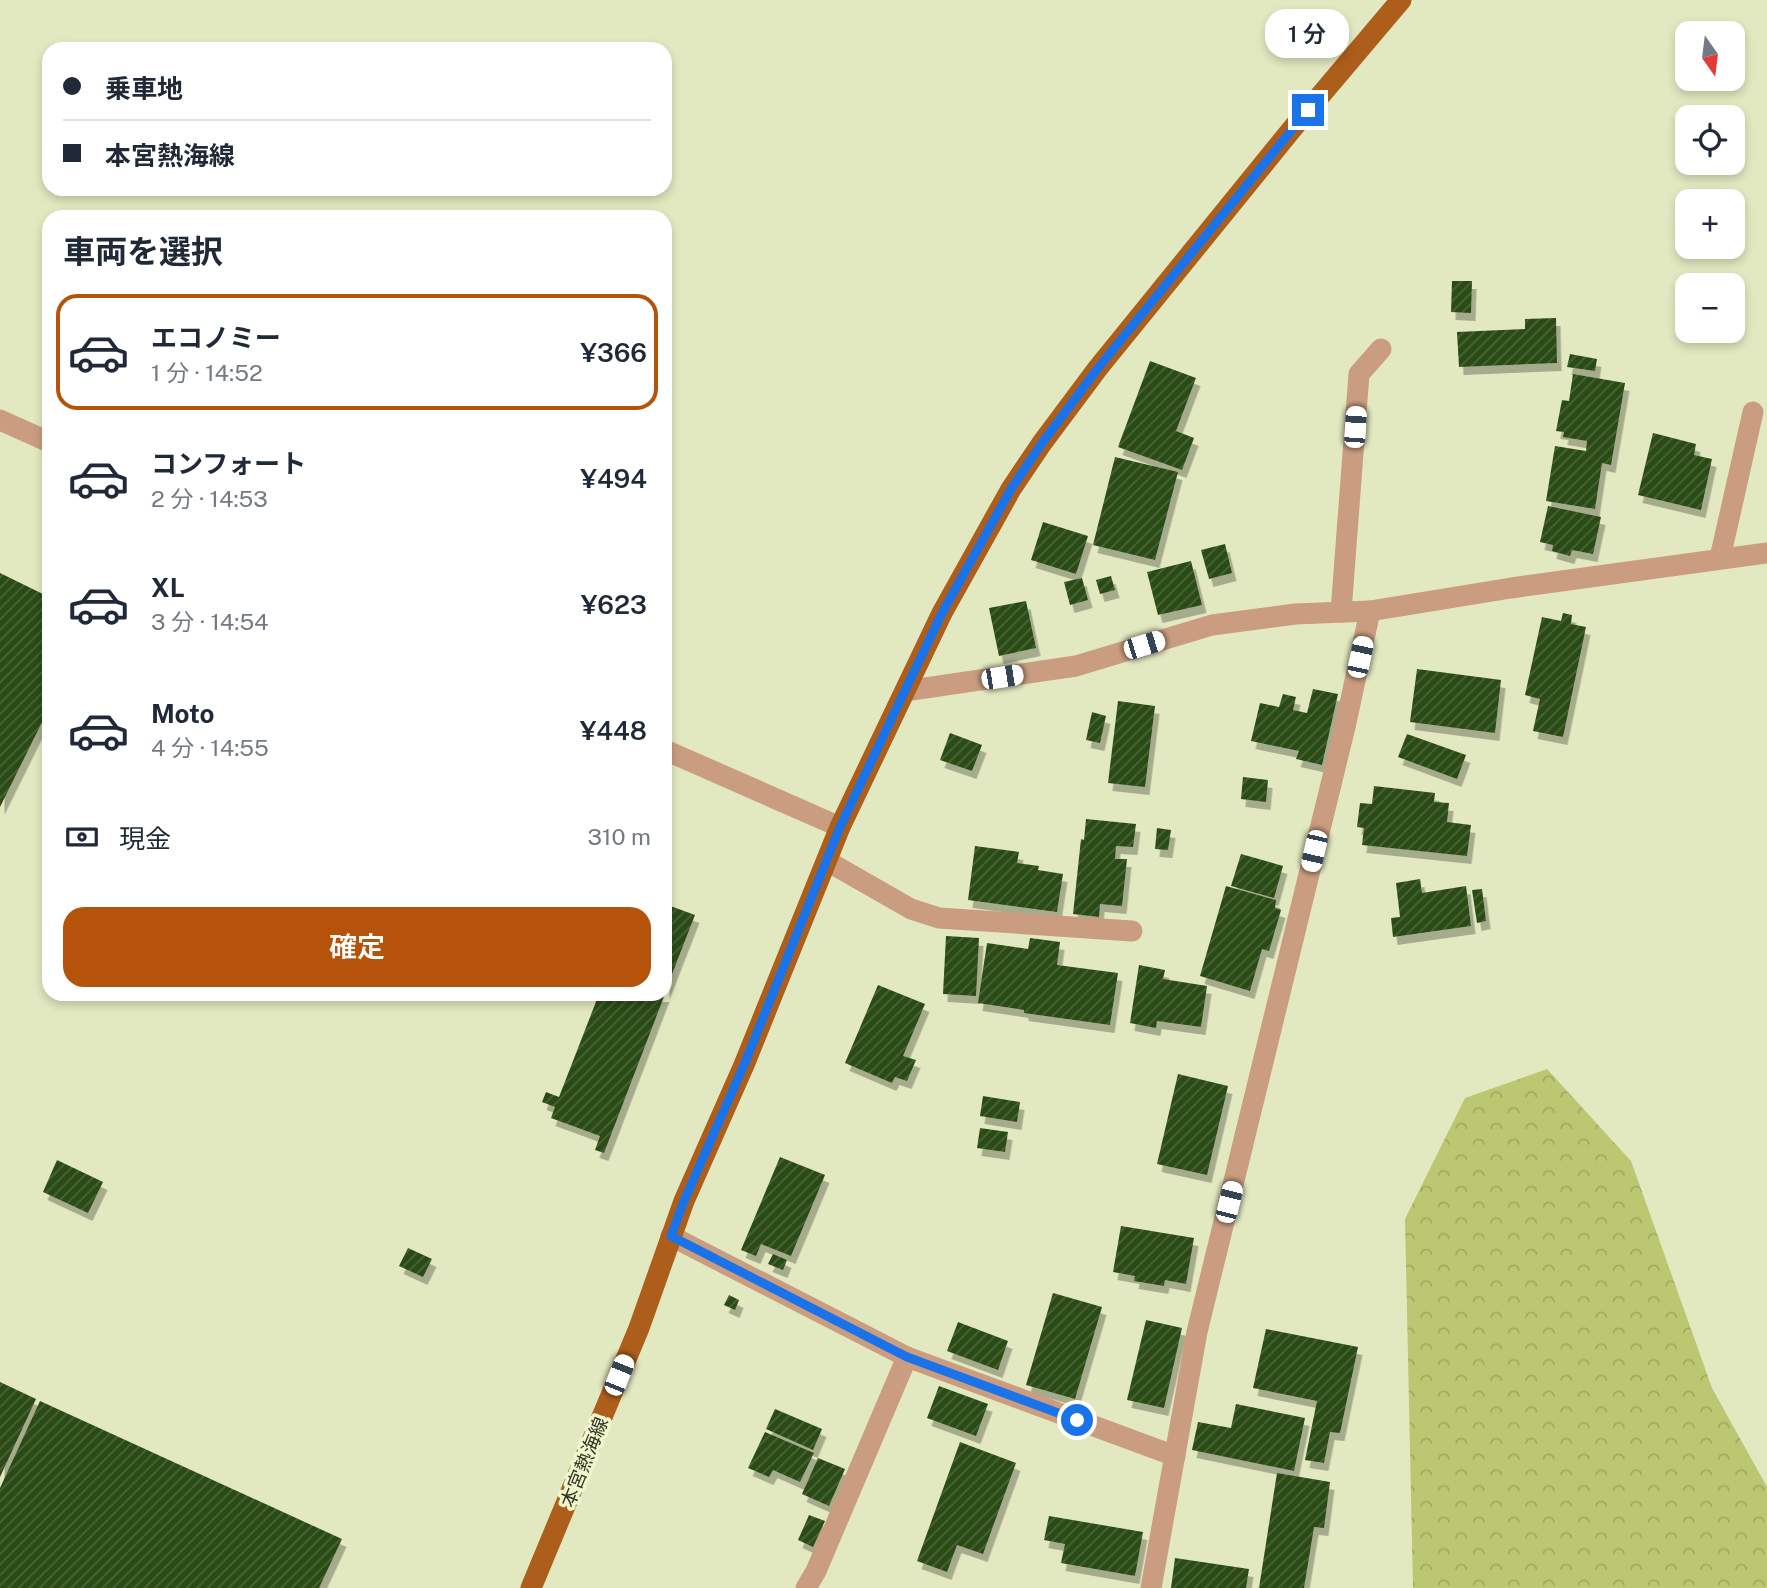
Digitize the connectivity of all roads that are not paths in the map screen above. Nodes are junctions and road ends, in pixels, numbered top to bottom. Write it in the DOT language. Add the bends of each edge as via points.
graph roads {
  1 [pos="1402,0"];
  2 [pos="1381,349"];
  3 [pos="1753,412"];
  4 [pos="0,420"];
  5 [pos="42,439"];
  6 [pos="1767,553"];
  7 [pos="1720,558"];
  8 [pos="1370,611"];
  9 [pos="1341,612"];
  10 [pos="905,691"];
  11 [pos="672,753"];
  12 [pos="840,827"];
  13 [pos="827,861"];
  14 [pos="1132,931"];
  15 [pos="671,1236"];
  16 [pos="907,1357"];
  17 [pos="1175,1456"];
  18 [pos="531,1588"];
  19 [pos="806,1588"];
  20 [pos="1151,1588"];
  1 -- 10 [label="main road, 本宮熱海線" via="1199,243 1042,443 942,613"];
  2 -- 9 [label="street" via="1359,374"];
  3 -- 7 [label="street"];
  4 -- 5 [label="street"];
  6 -- 7 [label="street"];
  7 -- 8 [label="street"];
  8 -- 9 [label="street"];
  8 -- 17 [label="street" via="1197,1332"];
  9 -- 10 [label="street" via="1212,625 1076,666"];
  10 -- 12 [label="main road, 本宮熱海線"];
  11 -- 12 [label="street"];
  12 -- 13 [label="main road, 本宮熱海線"];
  13 -- 14 [label="street" via="911,909 939,918"];
  13 -- 15 [label="main road, 本宮熱海線"];
  15 -- 16 [label="street"];
  15 -- 18 [label="main road, 本宮熱海線" via="639,1328"];
  16 -- 17 [label="street"];
  16 -- 19 [label="street"];
  17 -- 20 [label="street"];
}
